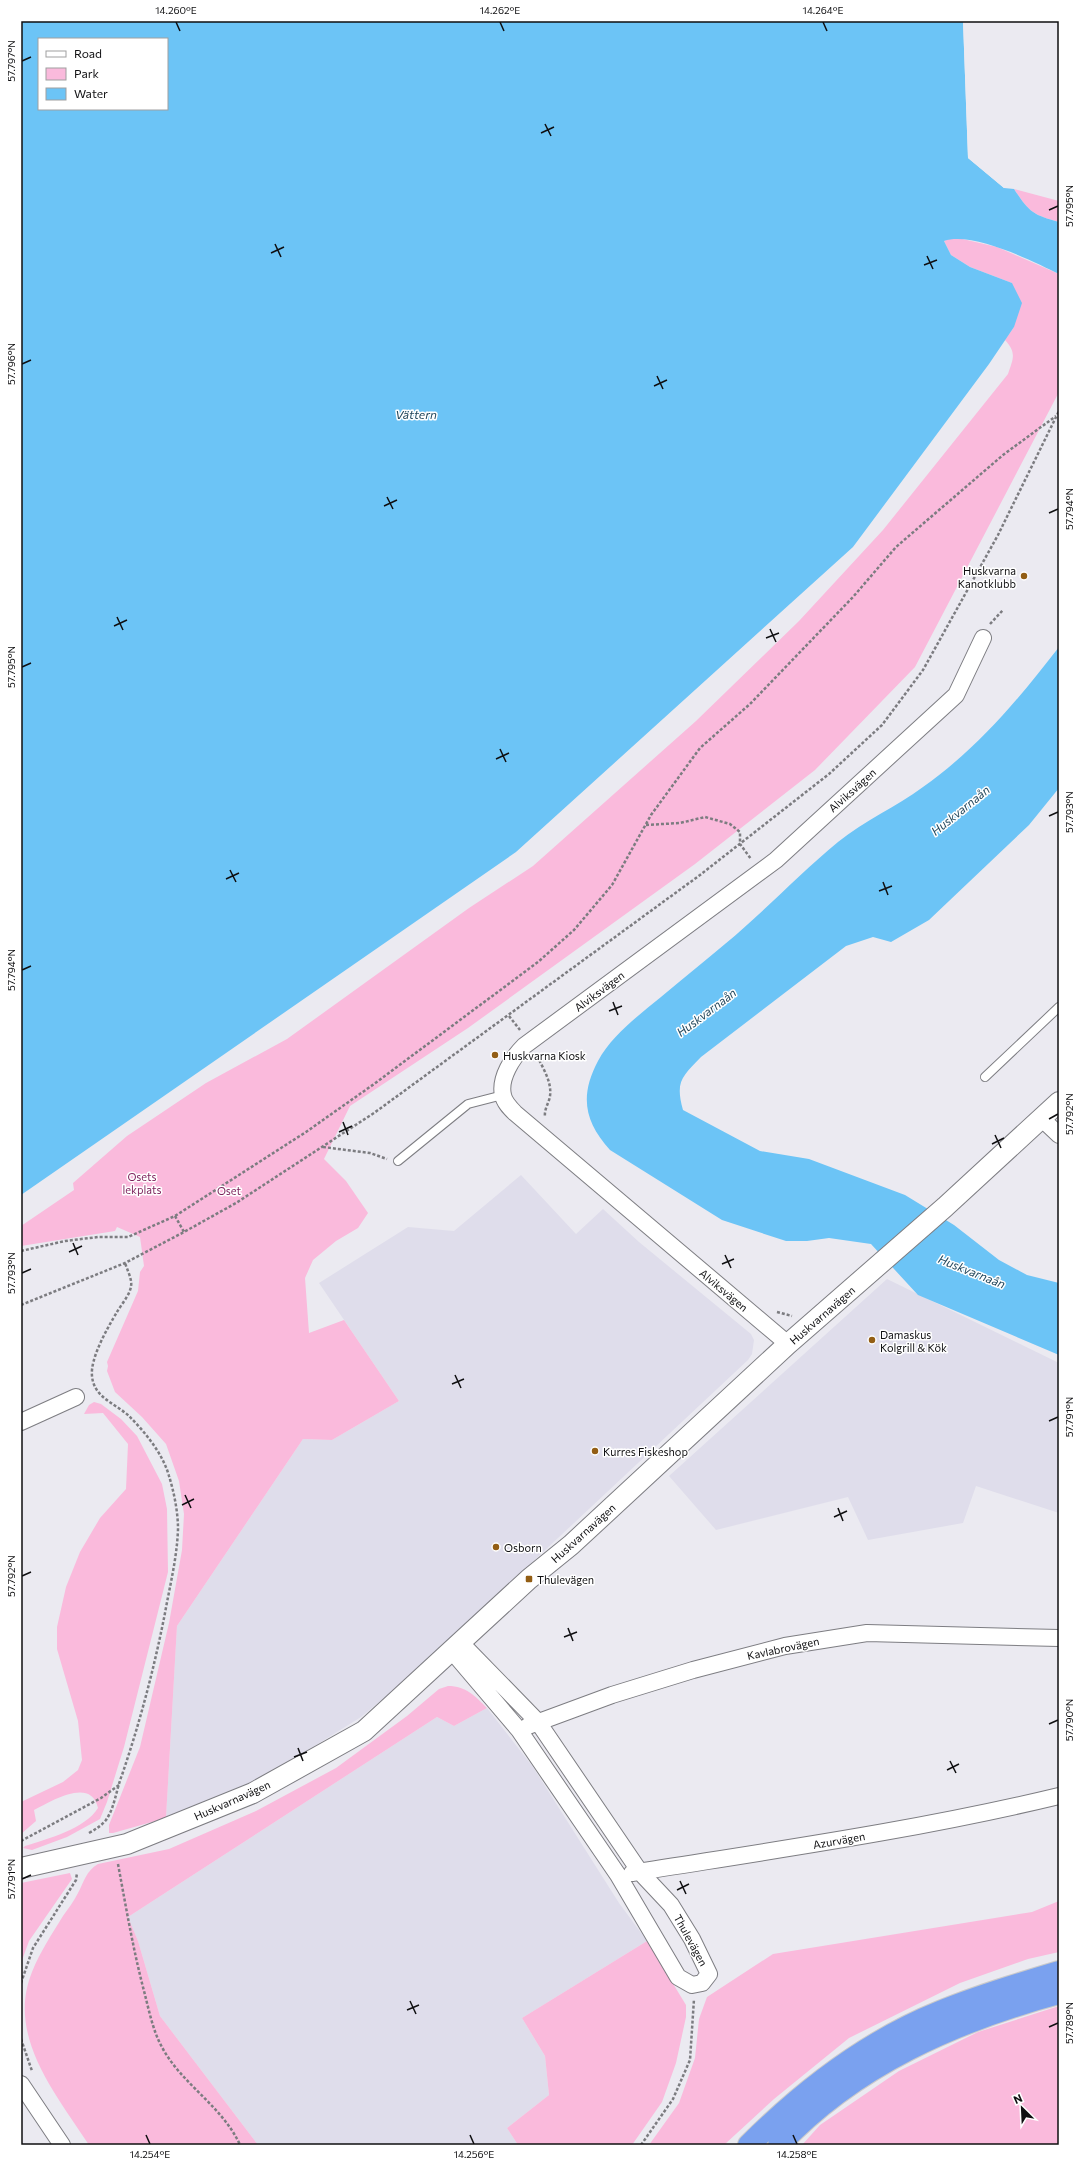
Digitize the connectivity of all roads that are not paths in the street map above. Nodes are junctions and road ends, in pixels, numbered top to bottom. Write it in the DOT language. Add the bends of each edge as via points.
graph roads {
  1 [pos="983,638"];
  2 [pos="1059,1007"];
  3 [pos="985,1077"];
  4 [pos="503,1094"];
  5 [pos="1059,1102"];
  6 [pos="1041,1118"];
  7 [pos="1059,1136"];
  8 [pos="398,1161"];
  9 [pos="788,1344"];
  10 [pos="76,1397"];
  11 [pos="21,1422"];
  12 [pos="1059,1638"];
  13 [pos="456,1646"];
  14 [pos="538,1722"];
  15 [pos="519,1730"];
  16 [pos="1059,1796"];
  17 [pos="21,1868"];
  18 [pos="640,1872"];
  19 [pos="618,1875"];
  20 [pos="1059,1972"];
  21 [pos="1059,1993"];
  22 [pos="21,2084"];
  23 [pos="62,2145"];
  24 [pos="749,2145"];
  25 [pos="779,2145"];
  1 -- 4 [label="street, Alviksvägen" via="956,695 776,860 516,1054 503,1084"];
  2 -- 3 [label="lane"];
  4 -- 8 [label="lane" via="468,1104"];
  4 -- 9 [label="street, Alviksvägen" via="515,1113"];
  5 -- 6 [label="street, Huskvarnavägen"];
  6 -- 7 [label="street"];
  6 -- 9 [label="street, Huskvarnavägen" via="945,1207"];
  9 -- 13 [label="street, Huskvarnavägen" via="571,1545 529,1579"];
  10 -- 11 [label="street"];
  12 -- 14 [label="street, Kavlabrovägen" via="867,1633 785,1646 693,1670"];
  13 -- 14 [label="street, Thulevägen"];
  13 -- 15 [label="street"];
  13 -- 17 [label="street, Huskvarnavägen" via="364,1731 253,1793 128,1844"];
  14 -- 15 [label="street, Kavlabrovägen"];
  14 -- 18 [label="street, Thulevägen"];
  15 -- 19 [label="street"];
  16 -- 18 [label="street, Azurvägen" via="963,1818"];
  18 -- 19 [label="street, Azurvägen"];
  18 -- 19 [label="street, Thulevägen" via="671,1905 705,1963 709,1974 702,1983 692,1985 678,1977"];
  20 -- 24 [label="highway" via="992,1992 945,2010 879,2043 836,2070 781,2113"];
  21 -- 25 [label="highway" via="988,2014 939,2033 900,2053 858,2078 822,2104"];
  22 -- 23 [label="street"];
}
